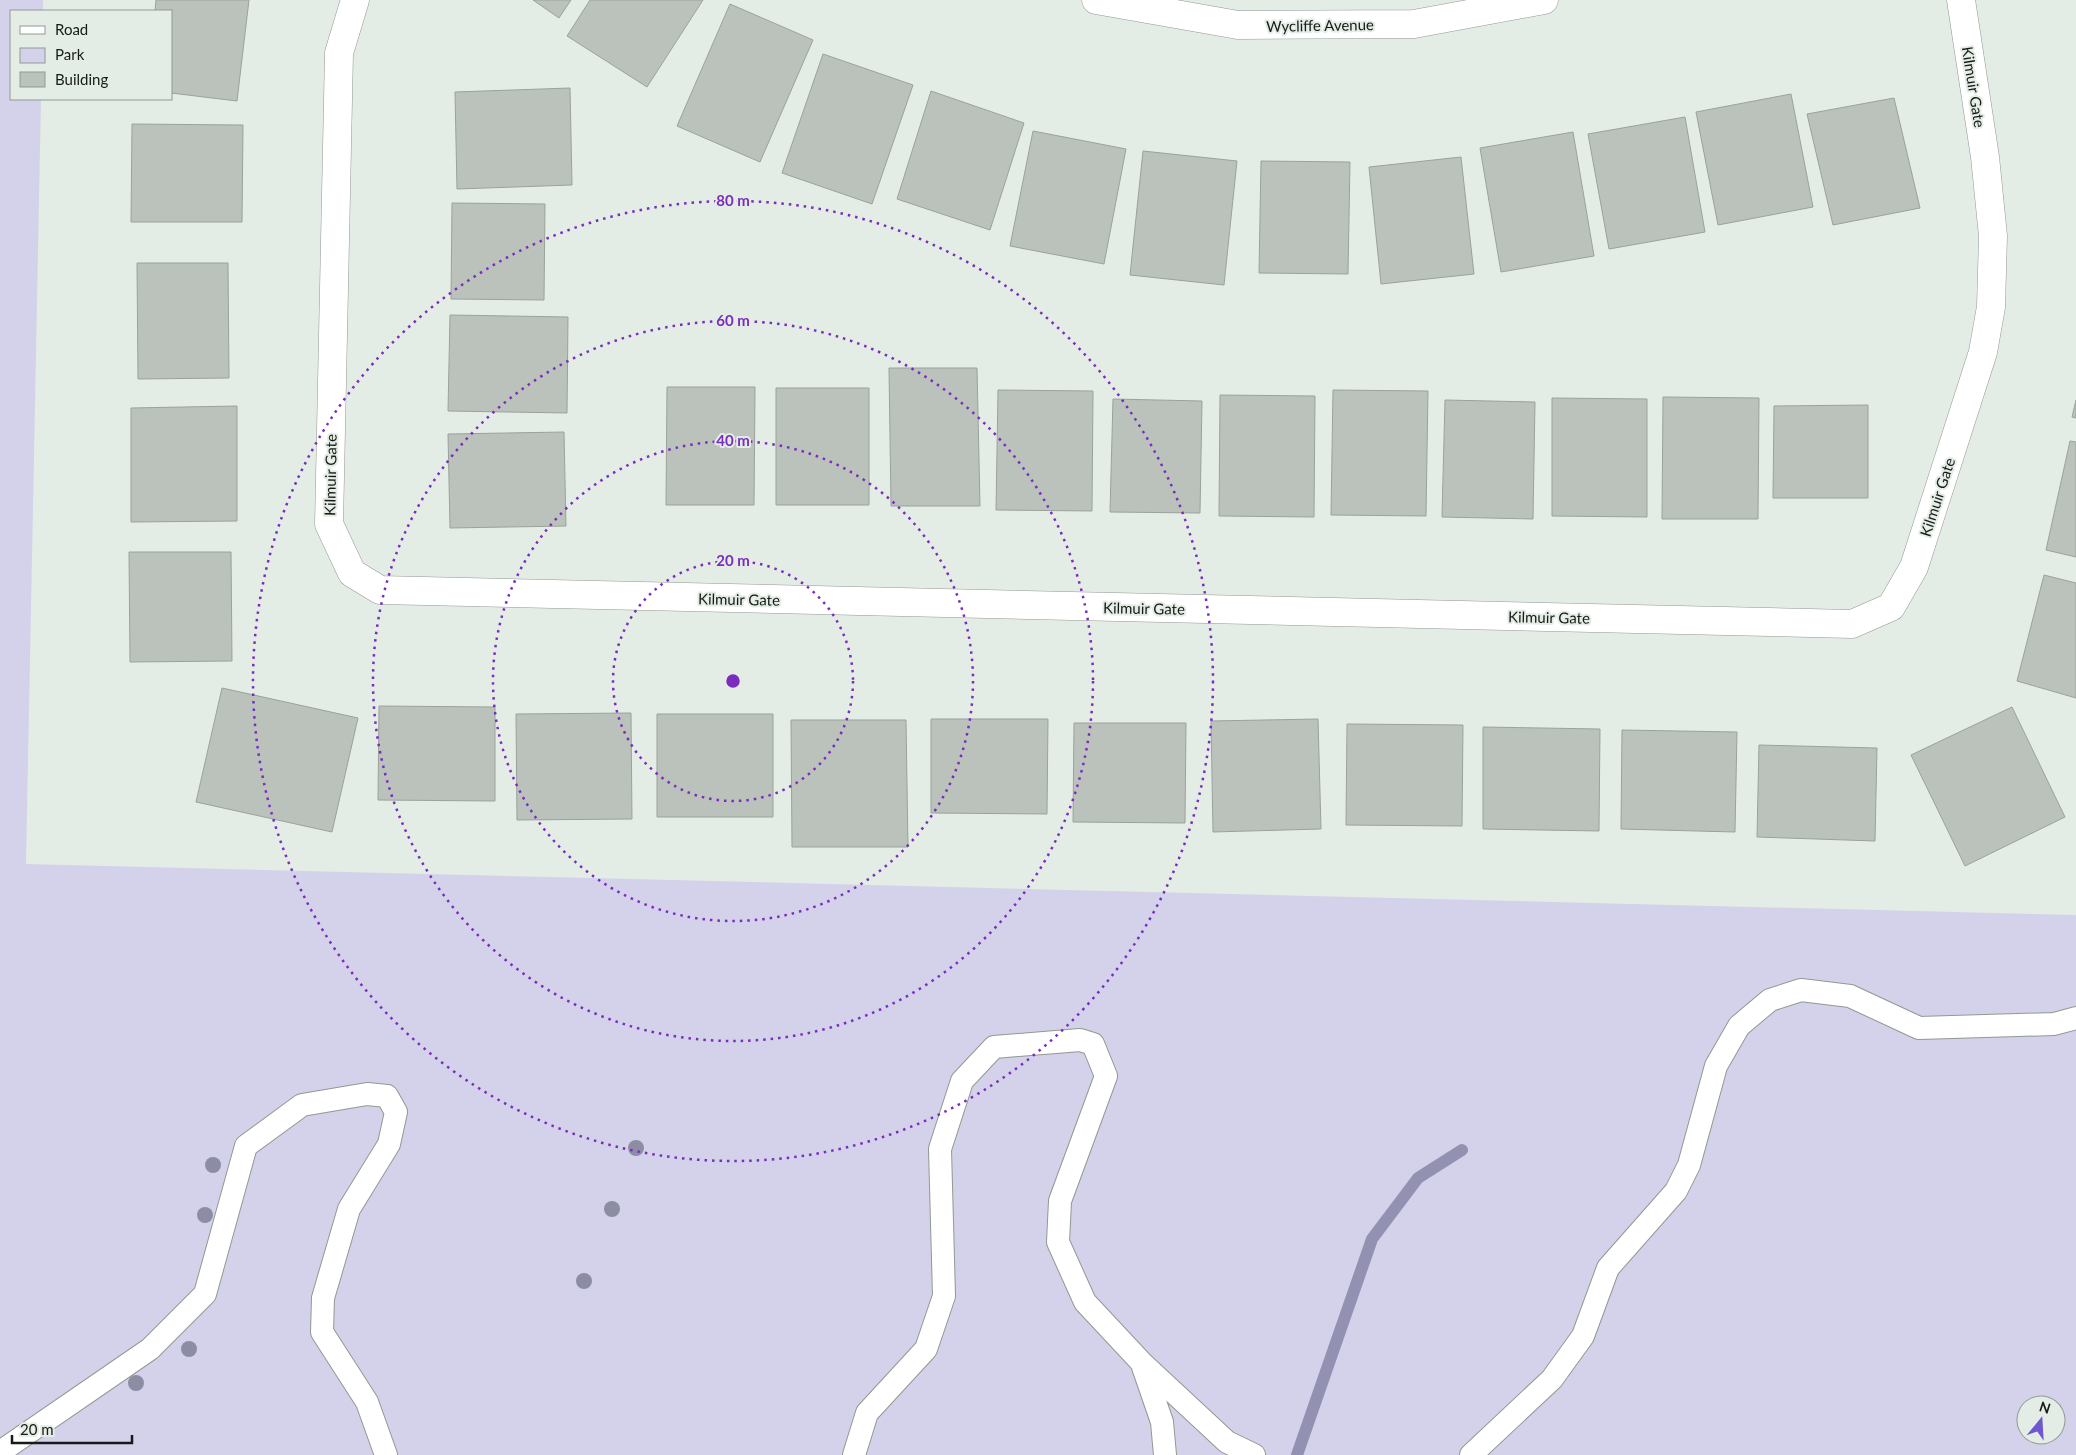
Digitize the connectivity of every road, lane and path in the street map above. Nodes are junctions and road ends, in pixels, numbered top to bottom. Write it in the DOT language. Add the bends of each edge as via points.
graph roads {
  1 [pos="355,0"];
  2 [pos="1096,0"];
  3 [pos="1544,0"];
  4 [pos="1960,0"];
  5 [pos="2076,1018"];
  6 [pos="1142,1363"];
  7 [pos="0,1452"];
  8 [pos="386,1455"];
  9 [pos="854,1455"];
  10 [pos="1165,1455"];
  11 [pos="1254,1455"];
  12 [pos="1471,1455"];
  1 -- 4 [label="street, Kilmuir Gate" via="339,53 329,524 352,574 380,590 1852,624 1891,607 1914,567 1983,352 1991,307 1993,236 1988,186"];
  2 -- 3 [label="street, Wycliffe Avenue" via="1238,26 1414,24"];
  5 -- 12 [label="lane" via="2054,1024 1919,1028 1850,996 1801,990 1770,1000 1739,1026 1716,1066 1688,1165 1676,1191 1608,1268 1583,1336 1552,1379"];
  6 -- 9 [label="lane" via="1085,1302 1058,1242 1060,1201 1106,1076 1093,1044 1080,1040 994,1047 962,1080 940,1149 944,1296 926,1349 867,1413"];
  6 -- 10 [label="lane" via="1162,1422"];
  6 -- 11 [label="lane" via="1227,1442"];
  7 -- 8 [label="lane" via="150,1349 205,1294 246,1146 302,1105 366,1094 387,1096 396,1112 389,1144 349,1210 323,1298 322,1332 368,1402"];
}
